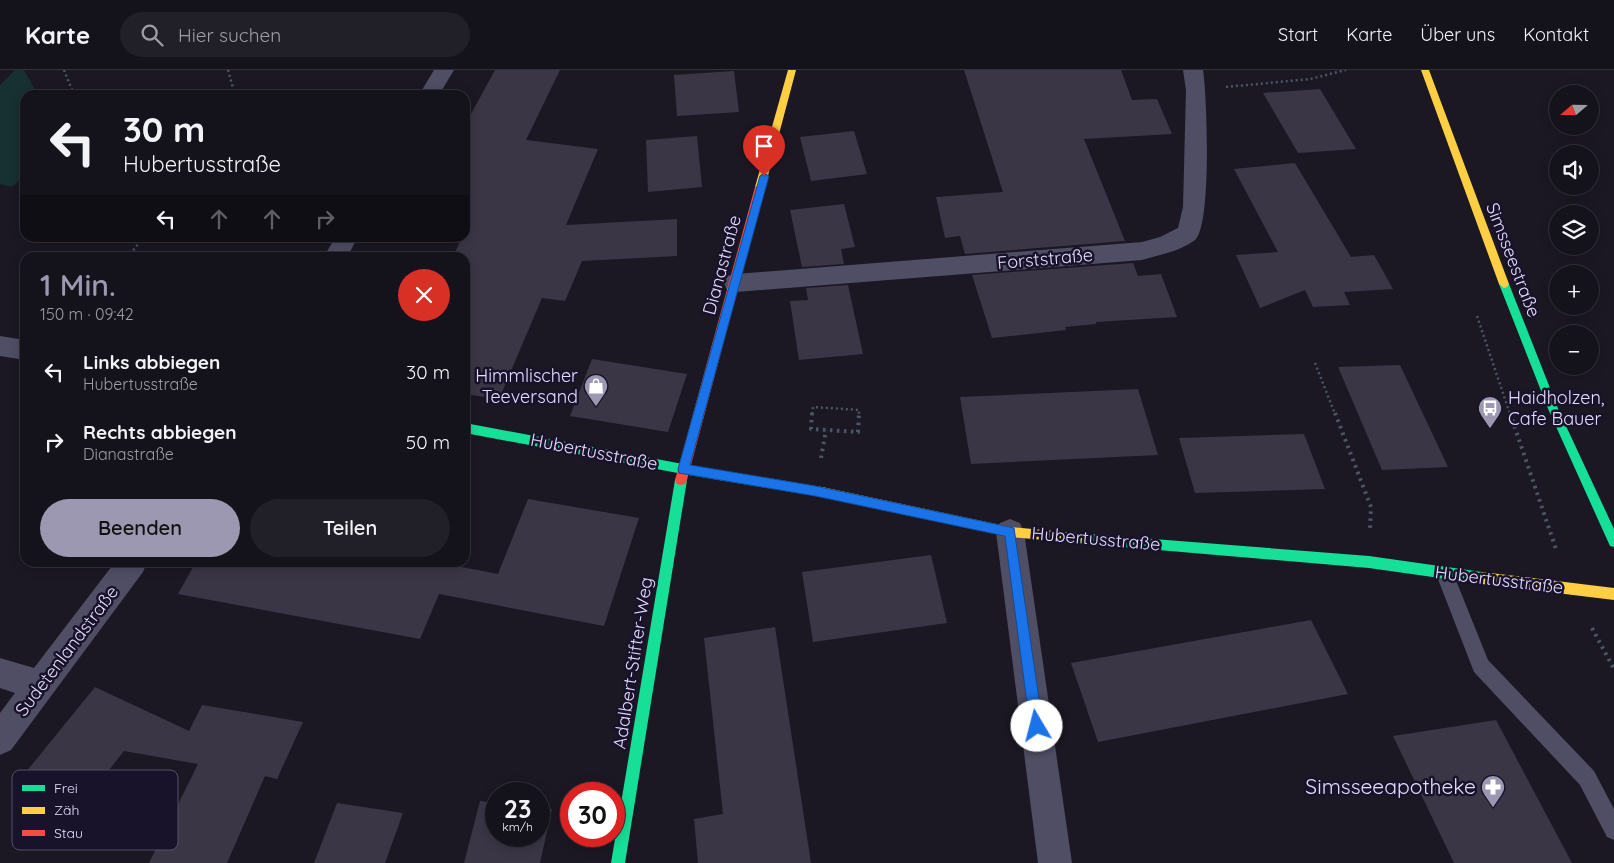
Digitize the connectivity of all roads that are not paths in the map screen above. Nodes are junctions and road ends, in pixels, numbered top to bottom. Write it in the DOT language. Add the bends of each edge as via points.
graph roads {
  1 [pos="444,70"];
  2 [pos="792,70"];
  3 [pos="1425,70"];
  4 [pos="1195,80"];
  5 [pos="432,90"];
  6 [pos="736,283"];
  7 [pos="0,346"];
  8 [pos="20,349"];
  9 [pos="470,429"];
  10 [pos="683,469"];
  11 [pos="1010,532"];
  12 [pos="1614,542"];
  13 [pos="129,567"];
  14 [pos="1445,574"];
  15 [pos="1614,594"];
  16 [pos="0,673"];
  17 [pos="41,686"];
  18 [pos="0,740"];
  19 [pos="1614,830"];
  20 [pos="618,863"];
  21 [pos="1055,863"];
  1 -- 5 [label="street"];
  2 -- 6 [label="street, Dianastraße"];
  3 -- 12 [label="street, Simsseestraße" via="1450,146 1537,371"];
  4 -- 6 [label="street, Forststraße" via="1194,207 1188,233 1167,244 1142,251"];
  6 -- 10 [label="street, Dianastraße"];
  7 -- 8 [label="street"];
  9 -- 10 [label="street, Hubertusstraße"];
  10 -- 11 [label="street, Hubertusstraße" via="815,491"];
  10 -- 20 [label="street, Adalbert-Stifter-Weg"];
  11 -- 14 [label="street, Hubertusstraße" via="1369,562"];
  11 -- 21 [label="street"];
  13 -- 17 [label="street, Sudetenlandstraße"];
  14 -- 15 [label="street, Hubertusstraße"];
  14 -- 19 [label="lane" via="1481,666 1587,778"];
  16 -- 17 [label="street"];
  17 -- 18 [label="street, Sudetenlandstraße"];
}
